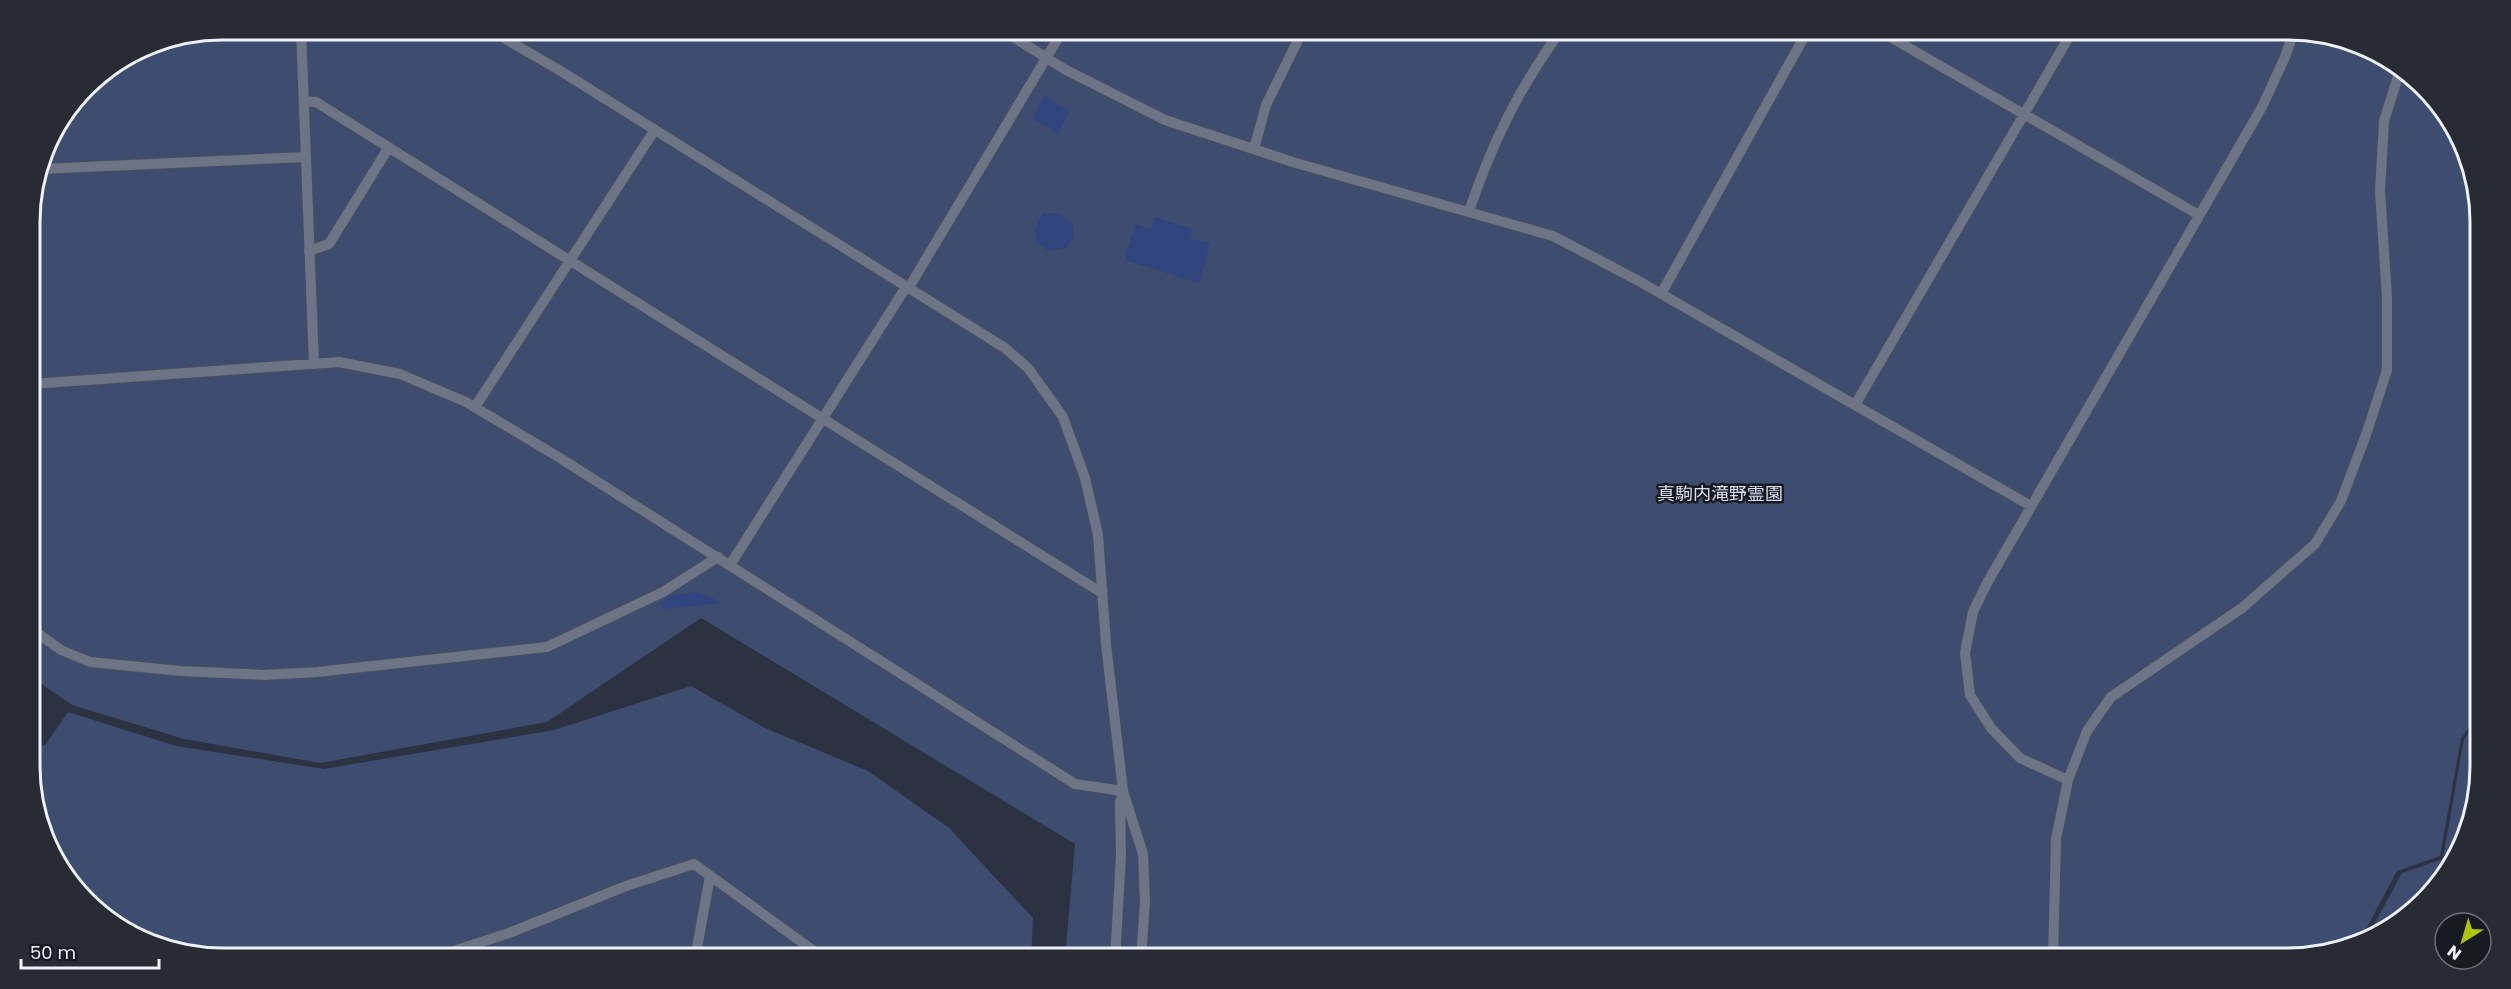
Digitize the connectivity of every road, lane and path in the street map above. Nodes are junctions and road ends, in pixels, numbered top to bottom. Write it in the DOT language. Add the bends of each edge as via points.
graph roads {
  1 [pos="301,40"];
  2 [pos="507,40"];
  3 [pos="1017,40"];
  4 [pos="1057,40"];
  5 [pos="1298,40"];
  6 [pos="1555,40"];
  7 [pos="1802,40"];
  8 [pos="1895,40"];
  9 [pos="2067,40"];
  10 [pos="2291,40"];
  11 [pos="1045,59"];
  12 [pos="2398,77"];
  13 [pos="304,101"];
  14 [pos="2025,115"];
  15 [pos="654,131"];
  16 [pos="389,147"];
  17 [pos="1254,149"];
  18 [pos="306,157"];
  19 [pos="49,169"];
  20 [pos="1470,211"];
  21 [pos="2199,215"];
  22 [pos="309,251"];
  23 [pos="570,260"];
  24 [pos="907,288"];
  25 [pos="1660,294"];
  26 [pos="314,364"];
  27 [pos="41,383"];
  28 [pos="1855,405"];
  29 [pos="475,407"];
  30 [pos="823,418"];
  31 [pos="2031,506"];
  32 [pos="718,557"];
  33 [pos="730,565"];
  34 [pos="1102,593"];
  35 [pos="40,635"];
  36 [pos="2068,780"];
  37 [pos="1123,790"];
  38 [pos="710,876"];
  39 [pos="462,948"];
  40 [pos="697,948"];
  41 [pos="810,948"];
  42 [pos="1116,948"];
  43 [pos="1142,948"];
  44 [pos="2053,948"];
  1 -- 13 [label="lane"];
  2 -- 15 [label="lane"];
  3 -- 11 [label="lane"];
  4 -- 11 [label="lane"];
  5 -- 17 [label="lane" via="1266,105"];
  6 -- 20 [label="lane" via="1504,121"];
  7 -- 25 [label="lane"];
  8 -- 14 [label="lane"];
  9 -- 14 [label="lane"];
  10 -- 21 [label="lane" via="2262,107"];
  11 -- 17 [label="lane" via="1166,120"];
  11 -- 24 [label="lane"];
  12 -- 36 [label="lane" via="2384,121 2380,191 2387,370 2340,501 2315,544 2242,608 2111,697 2087,731"];
  13 -- 16 [label="lane" via="316,102"];
  13 -- 18 [label="lane"];
  14 -- 21 [label="lane"];
  14 -- 28 [label="lane"];
  15 -- 23 [label="lane"];
  15 -- 24 [label="lane"];
  16 -- 22 [label="lane" via="329,244"];
  16 -- 23 [label="lane"];
  17 -- 20 [label="lane"];
  18 -- 19 [label="lane"];
  18 -- 22 [label="lane"];
  20 -- 25 [label="lane" via="1553,236"];
  21 -- 31 [label="lane"];
  22 -- 26 [label="lane"];
  23 -- 29 [label="lane"];
  23 -- 30 [label="lane"];
  24 -- 30 [label="lane"];
  24 -- 34 [label="lane" via="1005,348 1028,369 1063,417 1088,489 1098,536"];
  25 -- 28 [label="lane"];
  26 -- 27 [label="lane"];
  26 -- 29 [label="lane" via="339,362 400,374"];
  28 -- 31 [label="lane"];
  29 -- 32 [label="lane"];
  30 -- 33 [label="lane"];
  30 -- 34 [label="lane"];
  31 -- 36 [label="lane" via="1973,612 1965,653 1970,695 1991,728 2020,758"];
  32 -- 33 [label="lane"];
  32 -- 35 [label="lane" via="663,592 547,647 264,675 90,662 61,650"];
  33 -- 37 [label="lane" via="1074,784"];
  34 -- 37 [label="lane"];
  36 -- 44 [label="lane" via="2056,839"];
  37 -- 42 [label="lane"];
  37 -- 43 [label="lane" via="1143,854"];
  38 -- 39 [label="lane" via="694,864"];
  38 -- 40 [label="lane"];
  38 -- 41 [label="lane"];
}
